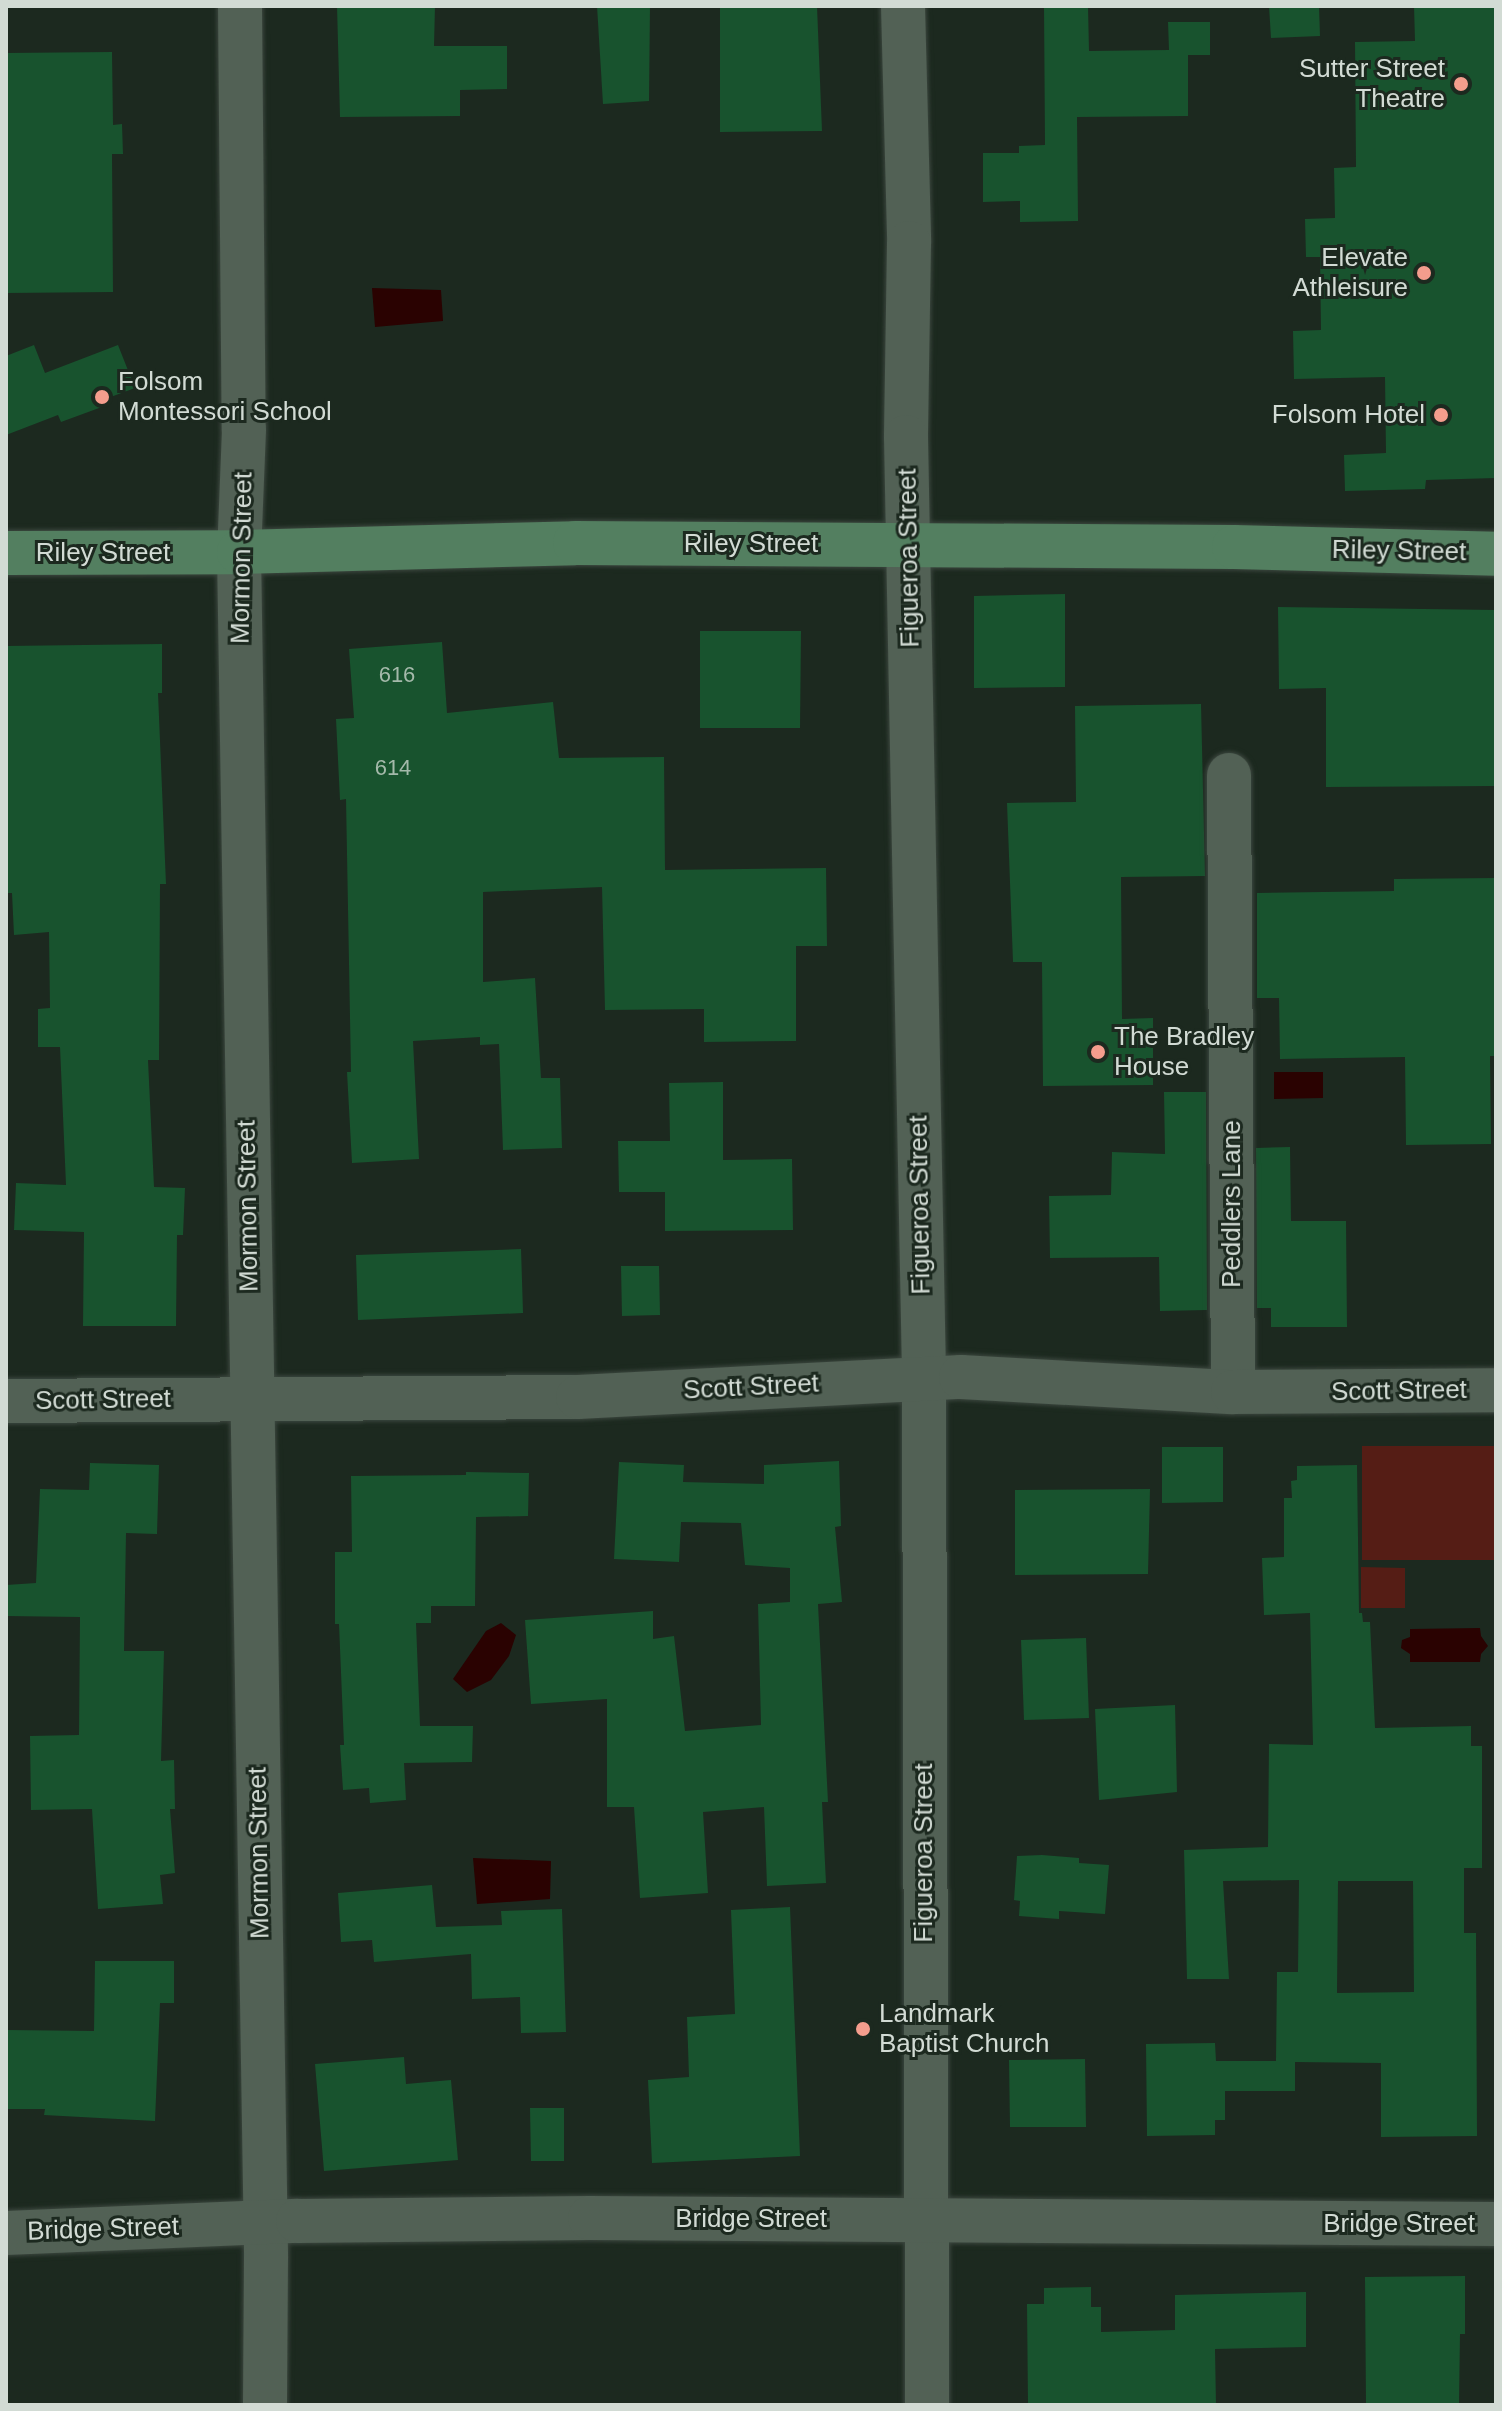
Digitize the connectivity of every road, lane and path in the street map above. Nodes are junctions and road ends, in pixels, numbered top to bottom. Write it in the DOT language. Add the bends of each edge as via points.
graph roads {
  1 [pos="240,6"];
  2 [pos="903,6"];
  3 [pos="908,545"];
  4 [pos="239,552"];
  5 [pos="6,553"];
  6 [pos="1496,554"];
  7 [pos="1229,775"];
  8 [pos="924,1378"];
  9 [pos="1496,1390"];
  10 [pos="1233,1392"];
  11 [pos="250,1399"];
  12 [pos="6,1401"];
  13 [pos="926,2221"];
  14 [pos="265,2222"];
  15 [pos="1496,2224"];
  16 [pos="6,2233"];
  17 [pos="265,2405"];
  18 [pos="927,2405"];
  1 -- 4 [label="street, Mormon Street" via="244,430"];
  2 -- 3 [label="street, Figueroa Street"];
  3 -- 4 [label="main road, Riley Street" via="575,543"];
  3 -- 6 [label="main road, Riley Street"];
  3 -- 8 [label="street, Figueroa Street"];
  4 -- 5 [label="main road, Riley Street"];
  4 -- 11 [label="street, Mormon Street"];
  7 -- 10 [label="street, Peddlers Lane"];
  8 -- 10 [label="street, Scott Street"];
  8 -- 11 [label="street, Scott Street" via="578,1397"];
  8 -- 13 [label="street, Figueroa Street"];
  9 -- 10 [label="street, Scott Street"];
  11 -- 12 [label="street, Scott Street"];
  11 -- 14 [label="street, Mormon Street"];
  13 -- 14 [label="street, Bridge Street"];
  13 -- 15 [label="street, Bridge Street"];
  13 -- 18 [label="street, Figueroa Street"];
  14 -- 16 [label="street, Bridge Street"];
  14 -- 17 [label="street, Mormon Street"];
}
